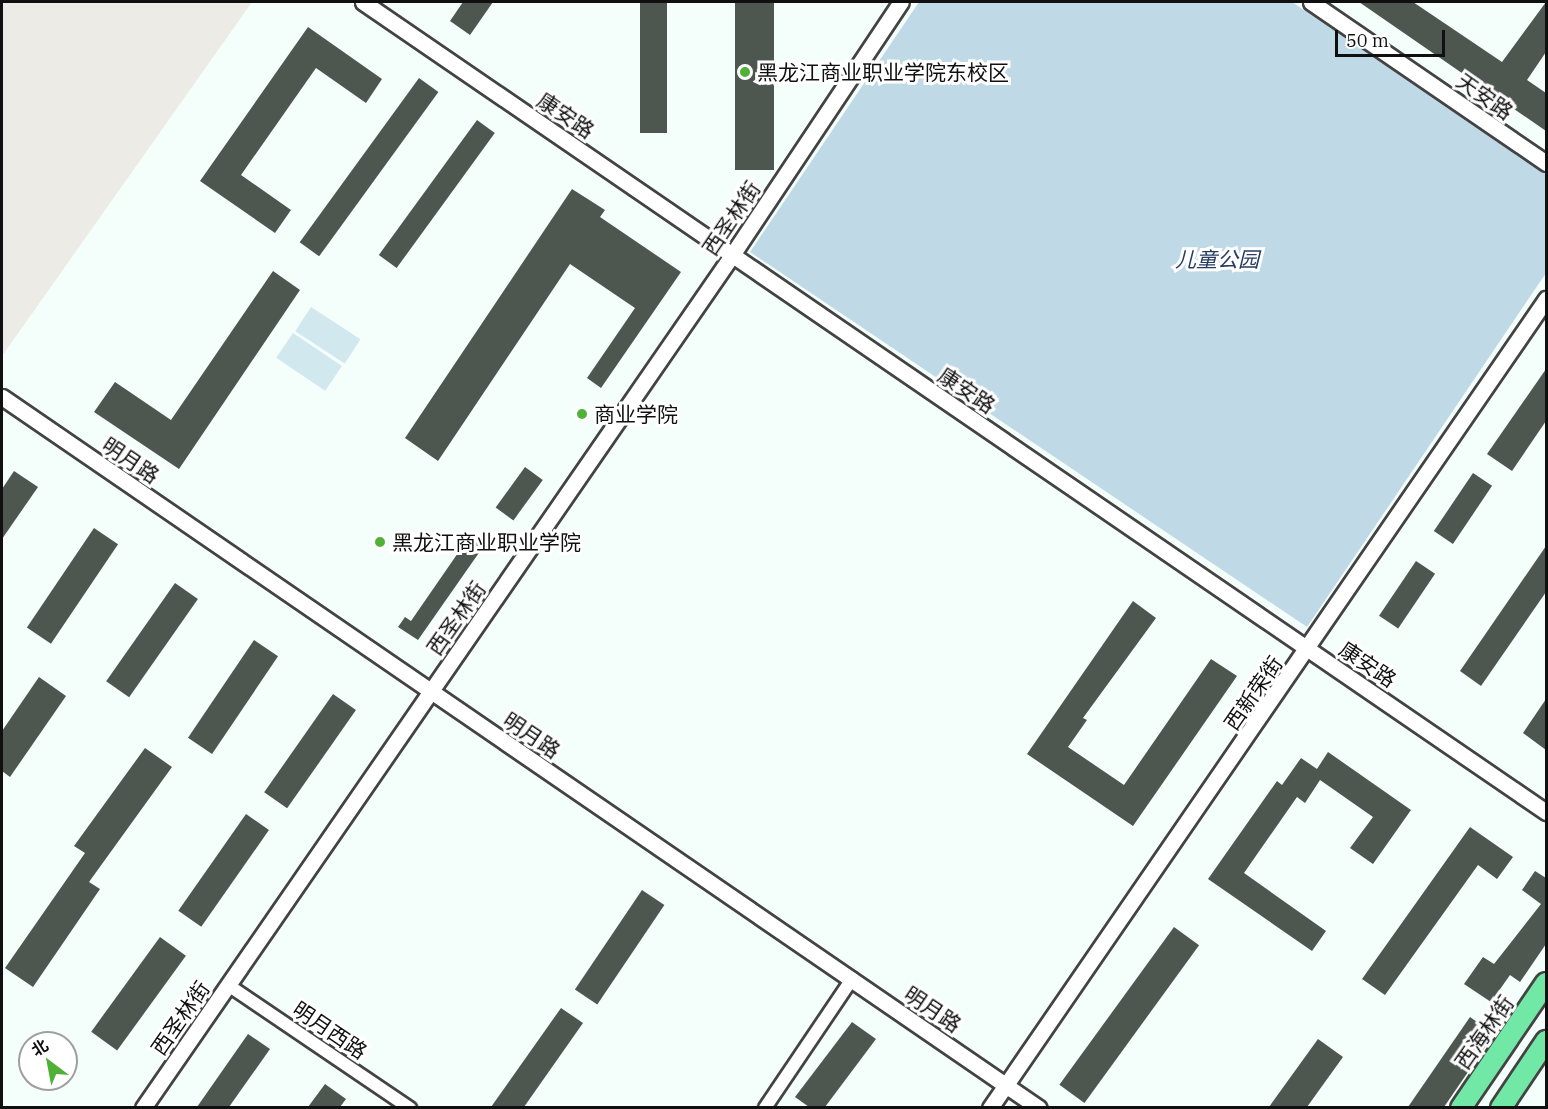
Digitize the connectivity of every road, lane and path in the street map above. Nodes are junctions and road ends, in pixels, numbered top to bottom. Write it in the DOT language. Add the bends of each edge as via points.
graph roads {
  1 [pos="363,2"];
  2 [pos="901,2"];
  3 [pos="1311,2"];
  4 [pos="1546,163"];
  5 [pos="732,255"];
  6 [pos="1546,299"];
  7 [pos="2,396"];
  8 [pos="1309,649"];
  9 [pos="431,691"];
  10 [pos="1546,812"];
  11 [pos="852,979"];
  12 [pos="1546,983"];
  13 [pos="228,985"];
  14 [pos="1546,1041"];
  15 [pos="1006,1085"];
  16 [pos="143,1107"];
  17 [pos="410,1107"];
  18 [pos="765,1107"];
  19 [pos="990,1107"];
  20 [pos="1039,1107"];
  21 [pos="1461,1107"];
  22 [pos="1501,1107"];
  1 -- 5 [label="street, 康安路"];
  2 -- 5 [label="street, 西圣林街"];
  3 -- 4 [label="street, 天安路"];
  5 -- 8 [label="street, 康安路"];
  5 -- 9 [label="street, 西圣林街"];
  6 -- 8 [label="street, 西新荣街"];
  7 -- 9 [label="street, 明月路"];
  8 -- 10 [label="street, 康安路"];
  8 -- 15 [label="street, 西新荣街"];
  9 -- 11 [label="street, 明月路"];
  9 -- 13 [label="street, 西圣林街"];
  11 -- 15 [label="street, 明月路"];
  11 -- 18 [label="street"];
  12 -- 21 [label="highway, 西海林街"];
  13 -- 16 [label="street, 西圣林街"];
  13 -- 17 [label="street, 明月西路"];
  14 -- 22 [label="highway"];
  15 -- 19 [label="street, 西新荣街"];
  15 -- 20 [label="street, 明月路"];
}
